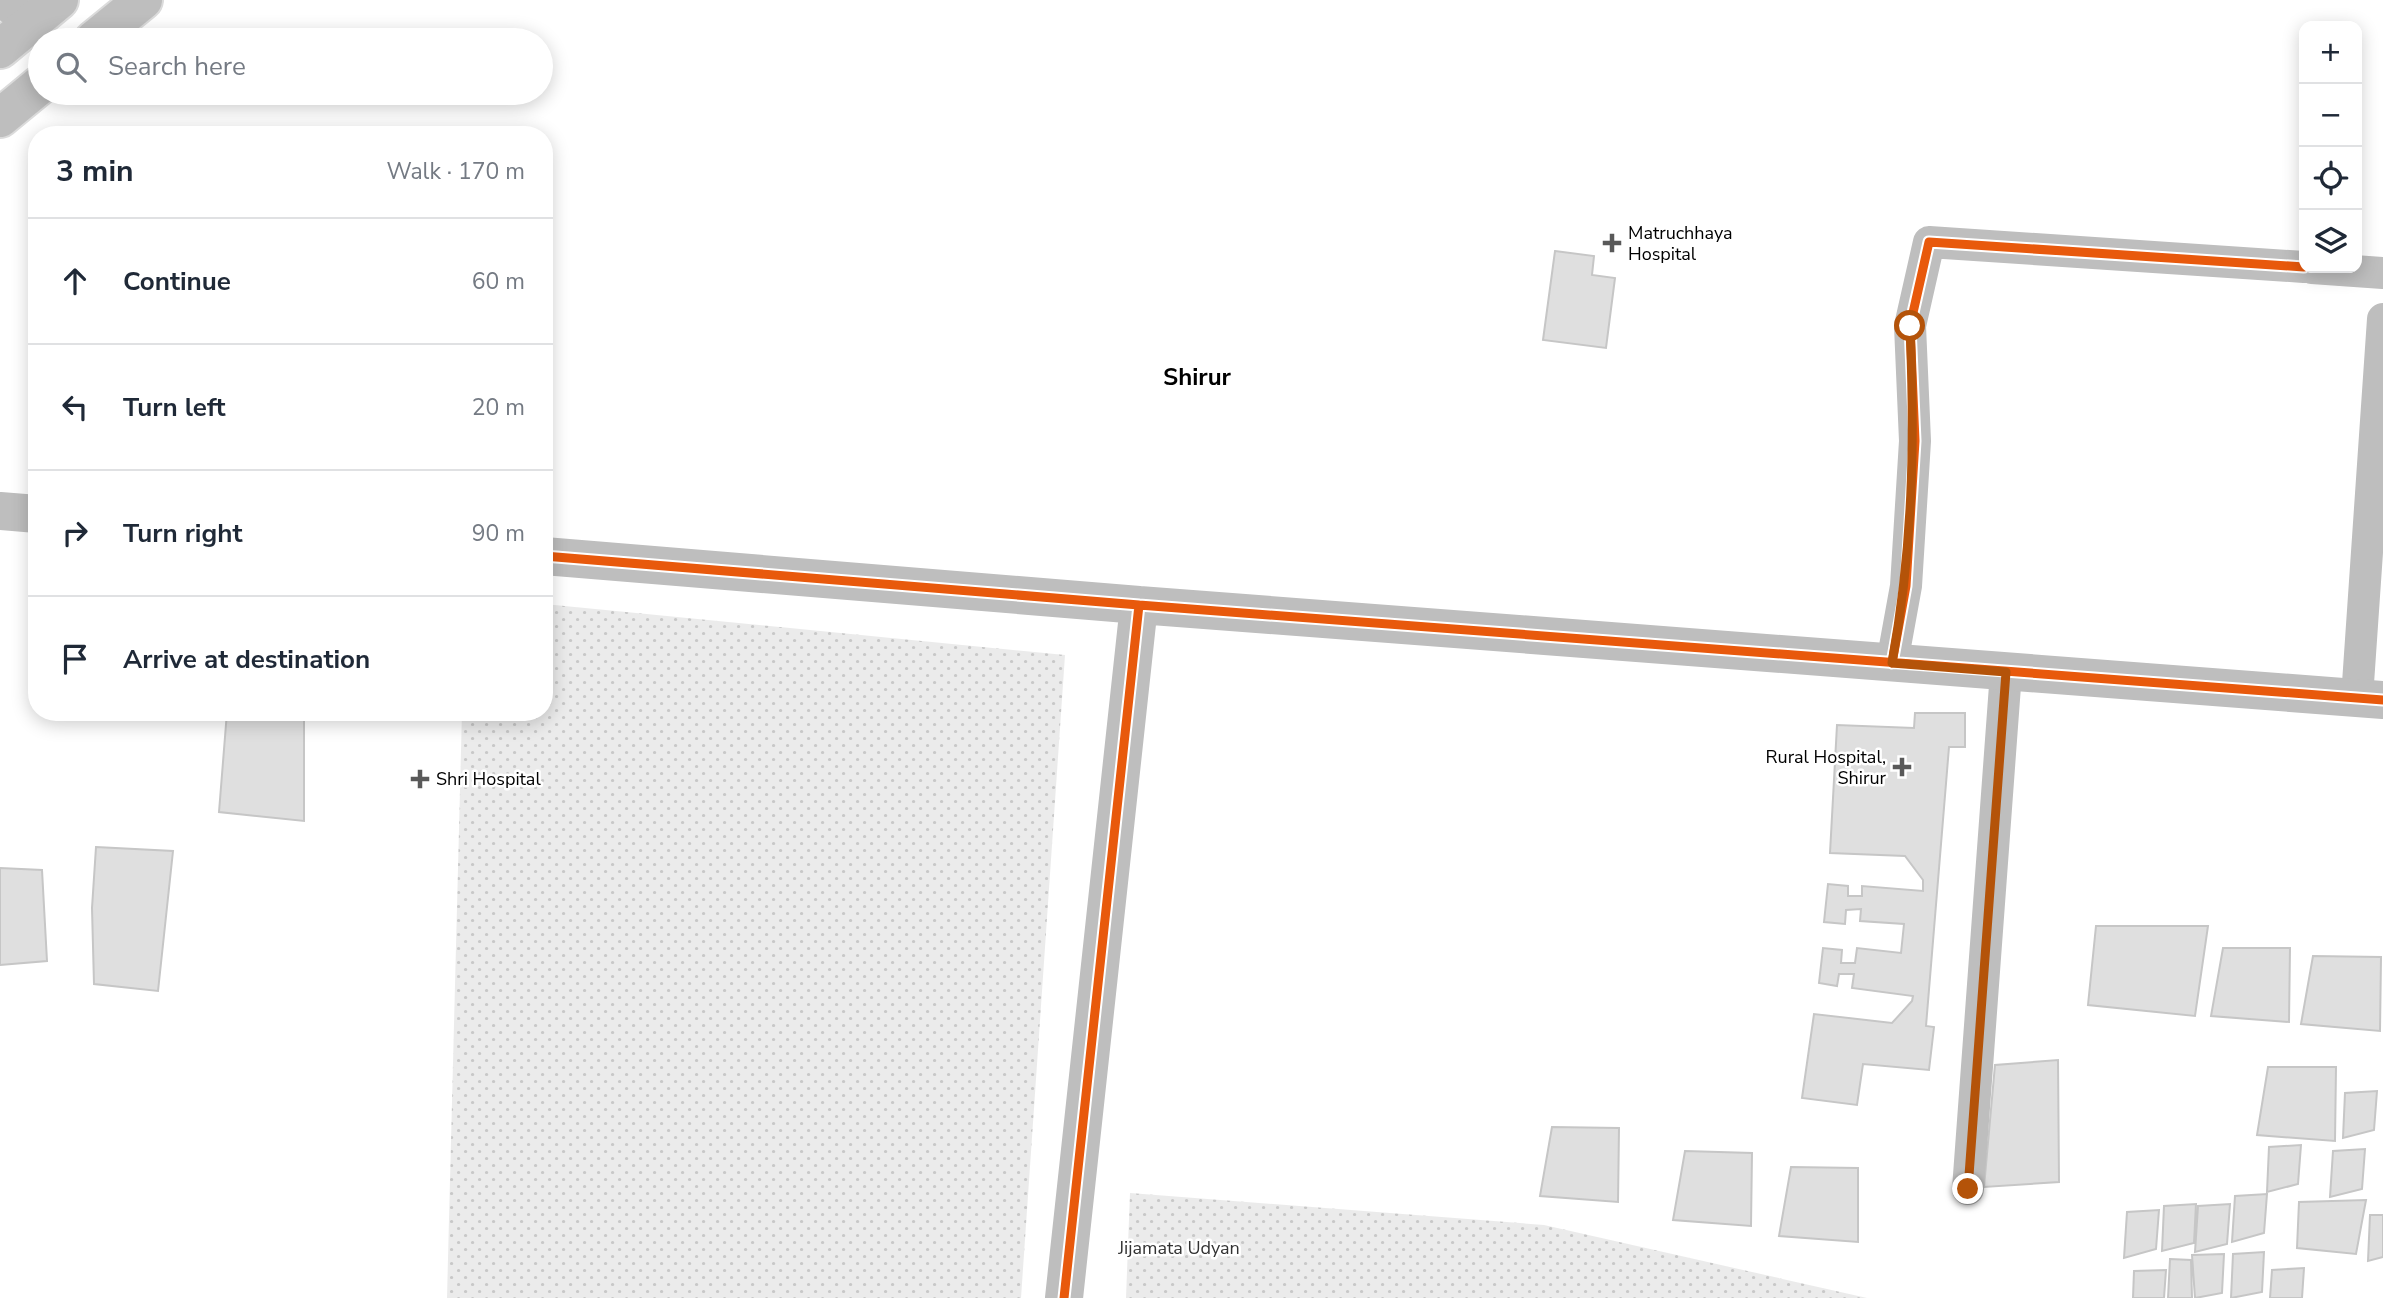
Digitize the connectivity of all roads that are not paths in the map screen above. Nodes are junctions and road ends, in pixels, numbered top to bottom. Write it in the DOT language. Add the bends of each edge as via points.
graph roads {
  1 [pos="143,0"];
  2 [pos="0,2"];
  3 [pos="46,10"];
  4 [pos="109,28"];
  5 [pos="0,50"];
  6 [pos="28,95"];
  7 [pos="0,118"];
  8 [pos="2299,267"];
  9 [pos="2362,272"];
  10 [pos="2383,273"];
  11 [pos="2383,319"];
  12 [pos="0,510"];
  13 [pos="28,513"];
  14 [pos="553,557"];
  15 [pos="1139,605"];
  16 [pos="1892,663"];
  17 [pos="2006,672"];
  18 [pos="2370,699"];
  19 [pos="1968,1189"];
  20 [pos="1064,1298"];
  1 -- 4 [label="street"];
  2 -- 3 [label="street"];
  3 -- 5 [label="street"];
  6 -- 7 [label="street"];
  8 -- 16 [label="street" via="1929,242 1910,326 1915,441 1906,586"];
  9 -- 10 [label="street"];
  11 -- 18 [label="street"];
  12 -- 13 [label="street"];
  14 -- 15 [label="street"];
  15 -- 16 [label="street"];
  15 -- 20 [label="street"];
  16 -- 17 [label="street"];
  17 -- 18 [label="street"];
  17 -- 19 [label="street"];
}
